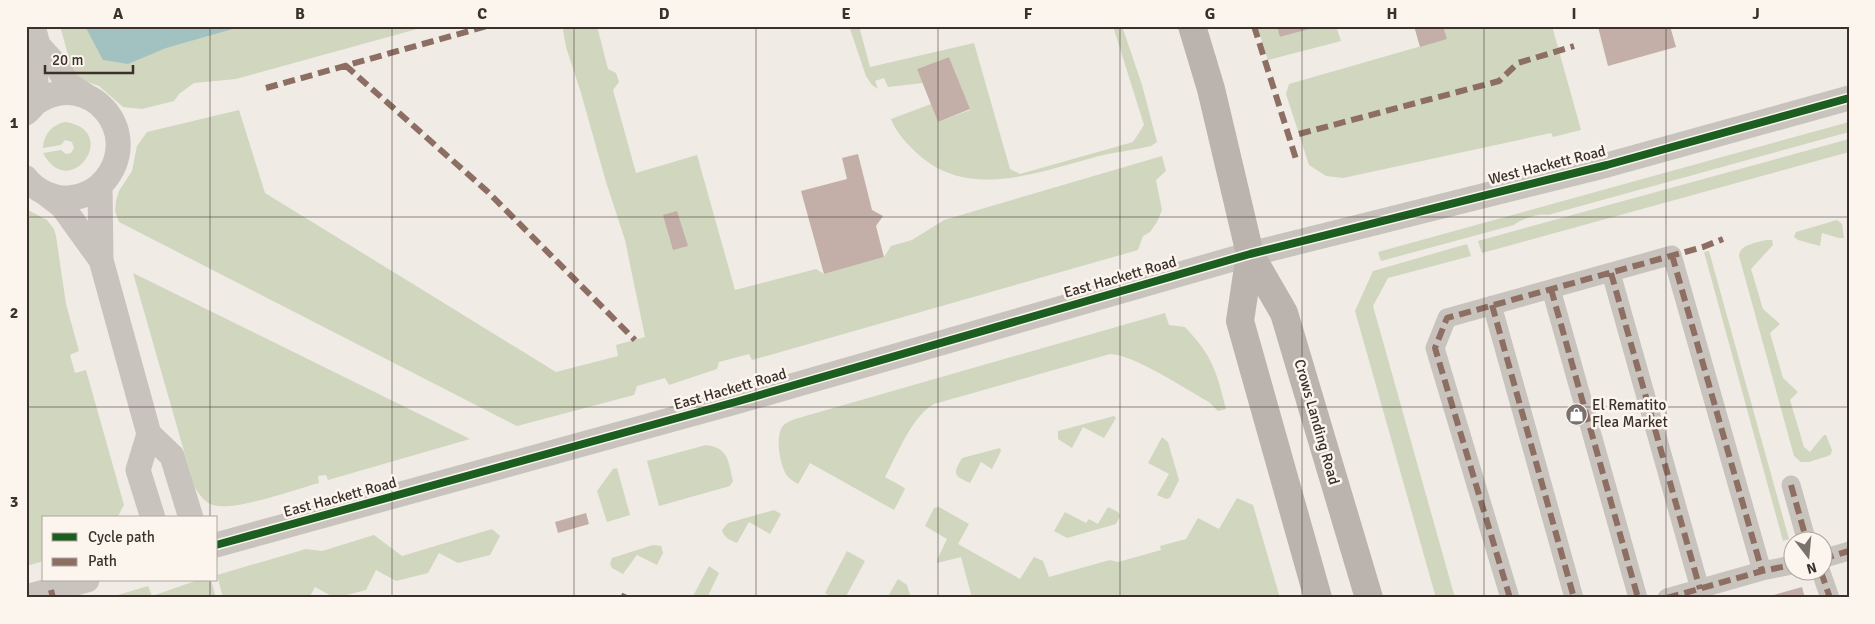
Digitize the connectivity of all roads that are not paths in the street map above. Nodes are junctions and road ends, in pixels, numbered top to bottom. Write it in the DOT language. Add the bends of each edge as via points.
graph roads {
  1 [pos="1192,26"];
  2 [pos="36,36"];
  3 [pos="1849,98"];
  4 [pos="92,99"];
  5 [pos="32,108"];
  6 [pos="36,185"];
  7 [pos="100,186"];
  8 [pos="1250,254"];
  9 [pos="101,260"];
  10 [pos="1611,272"];
  11 [pos="1551,289"];
  12 [pos="1492,305"];
  13 [pos="149,434"];
  14 [pos="1791,485"];
  15 [pos="153,516"];
  16 [pos="190,516"];
  17 [pos="1804,532"];
  18 [pos="218,544"];
  19 [pos="1849,551"];
  20 [pos="1832,555"];
  21 [pos="1782,567"];
  22 [pos="1762,571"];
  23 [pos="80,582"];
  24 [pos="1824,582"];
  25 [pos="1700,589"];
  26 [pos="26,597"];
  27 [pos="1318,598"];
  28 [pos="1369,598"];
  29 [pos="1510,598"];
  30 [pos="1574,598"];
  31 [pos="1638,598"];
  32 [pos="1667,598"];
  33 [pos="1830,598"];
  1 -- 8 [label="main road, Crows Landing Road" via="1211,89"];
  2 -- 4 [label="street" via="68,84"];
  2 -- 5 [label="street"];
  3 -- 8 [label="street, West Hackett Road" via="1607,165"];
  4 -- 5 [label="street" via="73,93 56,95"];
  4 -- 7 [label="street" via="107,111 117,128 120,149 114,170"];
  6 -- 7 [label="street" via="63,198 81,197"];
  6 -- 9 [label="street" via="62,206"];
  7 -- 9 [label="street"];
  8 -- 18 [label="street, East Hackett Road" via="730,403"];
  8 -- 27 [label="main road, Crows Landing Road" via="1240,321"];
  8 -- 28 [label="main road, Crows Landing Road" via="1284,313"];
  9 -- 13 [label="street"];
  10 -- 11 [label="street"];
  10 -- 22 [label="street" via="1672,255"];
  10 -- 25 [label="street"];
  11 -- 12 [label="street"];
  11 -- 31 [label="street"];
  12 -- 29 [label="street" via="1447,318 1435,348"];
  12 -- 30 [label="street"];
  13 -- 15 [label="street" via="138,470"];
  13 -- 16 [label="street" via="172,456"];
  14 -- 17 [label="street"];
  19 -- 20 [label="street"];
  21 -- 22 [label="street"];
  22 -- 25 [label="street"];
  23 -- 26 [label="street"];
  24 -- 33 [label="street"];
  25 -- 32 [label="street"];
}
